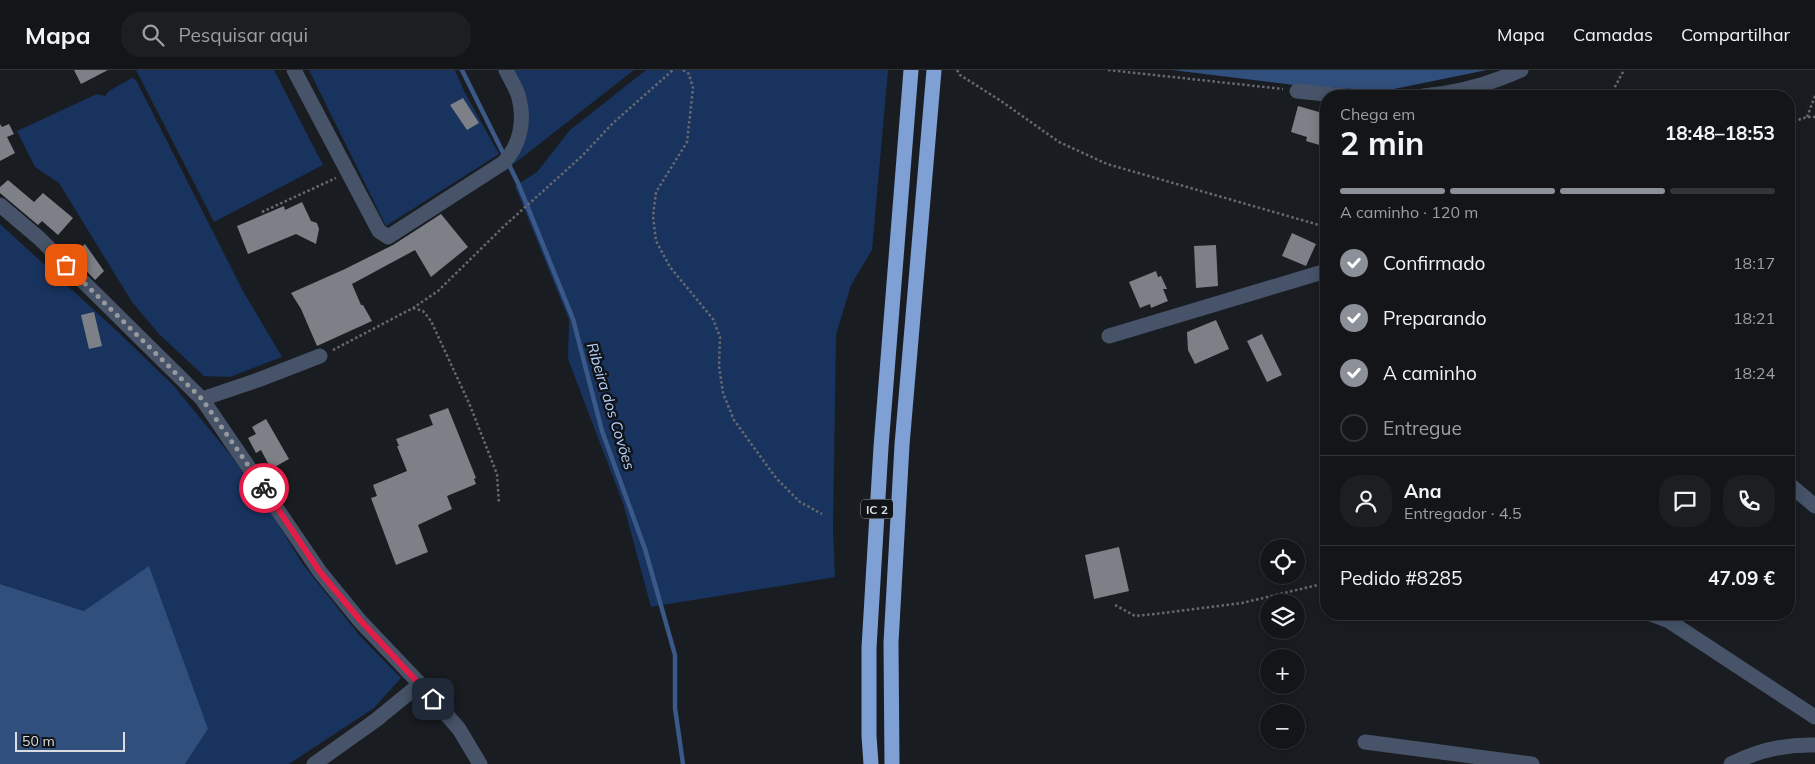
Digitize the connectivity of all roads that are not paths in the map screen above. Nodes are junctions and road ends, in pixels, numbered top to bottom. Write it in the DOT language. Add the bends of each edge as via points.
graph roads {
  1 [pos="294,70"];
  2 [pos="506,70"];
  3 [pos="911,70"];
  4 [pos="934,70"];
  5 [pos="1522,70"];
  6 [pos="1460,90"];
  7 [pos="1296,91"];
  8 [pos="1320,93"];
  9 [pos="0,205"];
  10 [pos="1320,273"];
  11 [pos="1109,336"];
  12 [pos="320,356"];
  13 [pos="202,399"];
  14 [pos="1795,489"];
  15 [pos="1815,506"];
  16 [pos="1666,620"];
  17 [pos="420,684"];
  18 [pos="1815,717"];
  19 [pos="1365,742"];
  20 [pos="1815,745"];
  21 [pos="314,764"];
  22 [pos="480,764"];
  23 [pos="871,764"];
  24 [pos="892,764"];
  25 [pos="1532,764"];
  26 [pos="1732,764"];
  1 -- 2 [label="street" via="379,231 388,237 508,159 522,132 519,98"];
  3 -- 23 [label="highway, IC 2" via="881,447 869,648"];
  4 -- 24 [label="highway, IC 2" via="902,445 891,643"];
  5 -- 6 [label="street" via="1498,81"];
  7 -- 8 [label="street"];
  9 -- 13 [label="street" via="39,238"];
  10 -- 11 [label="street"];
  12 -- 13 [label="street"];
  13 -- 17 [label="street" via="320,572"];
  14 -- 15 [label="street"];
  16 -- 18 [label="street"];
  17 -- 21 [label="street"];
  17 -- 22 [label="street" via="459,729"];
  19 -- 25 [label="street"];
  20 -- 26 [label="street" via="1769,749"];
}
